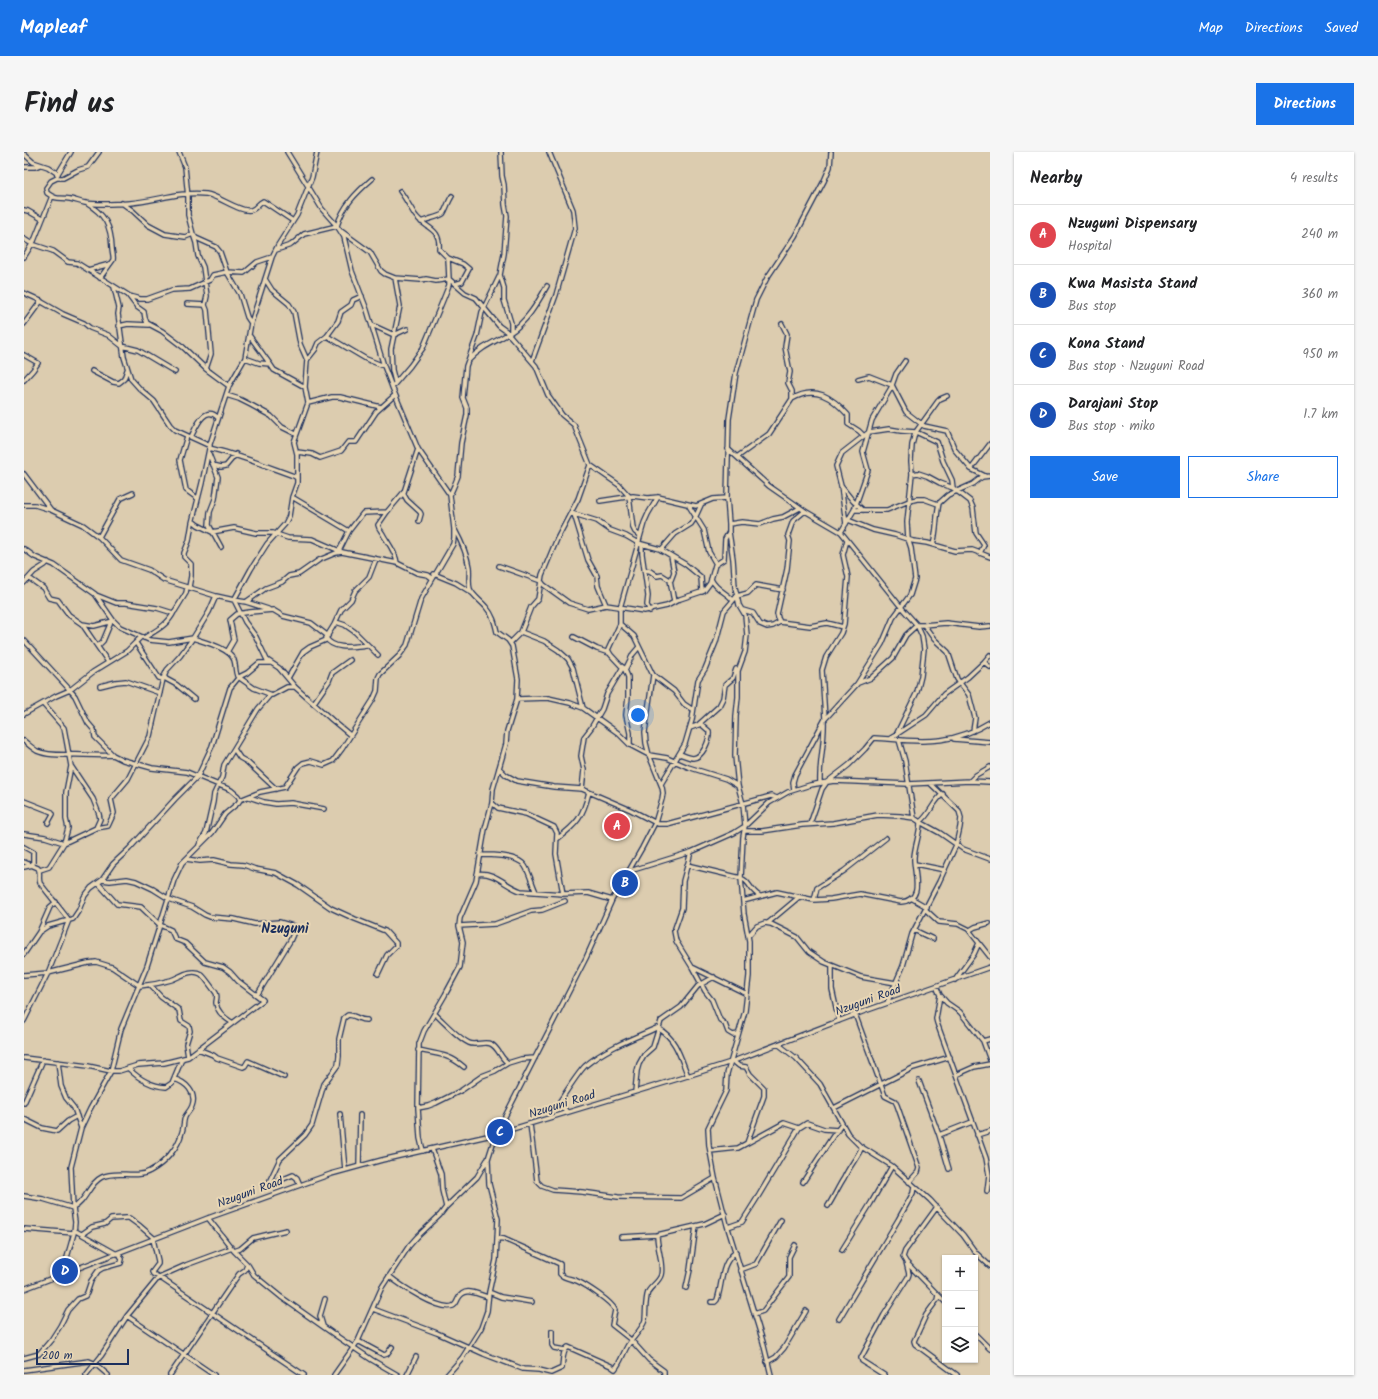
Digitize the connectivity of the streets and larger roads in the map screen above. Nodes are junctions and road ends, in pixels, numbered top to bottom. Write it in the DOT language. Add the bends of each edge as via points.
graph roads {
  1 [pos="71,152"];
  2 [pos="99,152"];
  3 [pos="179,152"];
  4 [pos="288,152"];
  5 [pos="317,152"];
  6 [pos="501,152"];
  7 [pos="549,152"];
  8 [pos="830,152"];
  9 [pos="24,154"];
  10 [pos="40,165"];
  11 [pos="24,166"];
  12 [pos="57,176"];
  13 [pos="372,179"];
  14 [pos="308,187"];
  15 [pos="400,191"];
  16 [pos="188,194"];
  17 [pos="52,196"];
  18 [pos="452,196"];
  19 [pos="121,202"];
  20 [pos="85,203"];
  21 [pos="24,210"];
  22 [pos="42,219"];
  23 [pos="293,221"];
  24 [pos="421,222"];
  25 [pos="337,226"];
  26 [pos="341,231"];
  27 [pos="192,234"];
  28 [pos="24,239"];
  29 [pos="32,244"];
  30 [pos="275,250"];
  31 [pos="24,257"];
  32 [pos="272,257"];
  33 [pos="448,258"];
  34 [pos="110,264"];
  35 [pos="88,270"];
  36 [pos="227,272"];
  37 [pos="500,275"];
  38 [pos="100,278"];
  39 [pos="395,278"];
  40 [pos="265,279"];
  41 [pos="449,279"];
  42 [pos="205,283"];
  43 [pos="455,284"];
  44 [pos="114,286"];
  45 [pos="547,286"];
  46 [pos="24,293"];
  47 [pos="128,295"];
  48 [pos="362,296"];
  49 [pos="41,301"];
  50 [pos="187,304"];
  51 [pos="205,305"];
  52 [pos="484,308"];
  53 [pos="251,323"];
  54 [pos="24,324"];
  55 [pos="782,324"];
  56 [pos="150,325"];
  57 [pos="372,325"];
  58 [pos="119,326"];
  59 [pos="407,329"];
  60 [pos="510,333"];
  61 [pos="249,335"];
  62 [pos="394,335"];
  63 [pos="327,336"];
  64 [pos="122,346"];
  65 [pos="24,355"];
  66 [pos="245,358"];
  67 [pos="307,360"];
  68 [pos="468,361"];
  69 [pos="905,361"];
  70 [pos="532,362"];
  71 [pos="270,364"];
  72 [pos="384,366"];
  73 [pos="206,369"];
  74 [pos="127,370"];
  75 [pos="92,371"];
  76 [pos="175,372"];
  77 [pos="858,379"];
  78 [pos="24,380"];
  79 [pos="395,382"];
  80 [pos="892,385"];
  81 [pos="229,386"];
  82 [pos="305,387"];
  83 [pos="392,387"];
  84 [pos="226,395"];
  85 [pos="395,395"];
  86 [pos="947,396"];
  87 [pos="792,399"];
  88 [pos="308,403"];
  89 [pos="381,407"];
  90 [pos="218,418"];
  91 [pos="921,424"];
  92 [pos="869,432"];
  93 [pos="916,432"];
  94 [pos="296,434"];
  95 [pos="187,436"];
  96 [pos="864,436"];
  97 [pos="192,437"];
  98 [pos="990,444"];
  99 [pos="210,447"];
  100 [pos="418,449"];
  101 [pos="728,450"];
  102 [pos="297,452"];
  103 [pos="209,454"];
  104 [pos="236,454"];
  105 [pos="737,457"];
  106 [pos="213,465"];
  107 [pos="590,465"];
  108 [pos="971,469"];
  109 [pos="24,474"];
  110 [pos="912,474"];
  111 [pos="985,476"];
  112 [pos="990,476"];
  113 [pos="297,478"];
  114 [pos="841,486"];
  115 [pos="955,489"];
  116 [pos="133,493"];
  117 [pos="403,493"];
  118 [pos="450,495"];
  119 [pos="629,496"];
  120 [pos="292,497"];
  121 [pos="197,498"];
  122 [pos="658,498"];
  123 [pos="727,498"];
  124 [pos="909,500"];
  125 [pos="600,501"];
  126 [pos="939,503"];
  127 [pos="24,505"];
  128 [pos="688,505"];
  129 [pos="701,505"];
  130 [pos="857,505"];
  131 [pos="800,508"];
  132 [pos="51,510"];
  133 [pos="854,510"];
  134 [pos="863,510"];
  135 [pos="805,511"];
  136 [pos="387,512"];
  137 [pos="573,514"];
  138 [pos="696,516"];
  139 [pos="193,521"];
  140 [pos="419,521"];
  141 [pos="846,523"];
  142 [pos="729,524"];
  143 [pos="834,527"];
  144 [pos="454,529"];
  145 [pos="349,531"];
  146 [pos="212,532"];
  147 [pos="729,532"];
  148 [pos="841,532"];
  149 [pos="276,534"];
  150 [pos="640,536"];
  151 [pos="98,537"];
  152 [pos="908,539"];
  153 [pos="847,540"];
  154 [pos="640,543"];
  155 [pos="933,545"];
  156 [pos="221,547"];
  157 [pos="24,549"];
  158 [pos="661,550"];
  159 [pos="341,552"];
  160 [pos="980,552"];
  161 [pos="671,556"];
  162 [pos="990,557"];
  163 [pos="376,559"];
  164 [pos="48,562"];
  165 [pos="397,562"];
  166 [pos="716,564"];
  167 [pos="499,566"];
  168 [pos="644,570"];
  169 [pos="434,574"];
  170 [pos="29,578"];
  171 [pos="432,578"];
  172 [pos="711,579"];
  173 [pos="540,580"];
  174 [pos="671,580"];
  175 [pos="24,582"];
  176 [pos="188,587"];
  177 [pos="783,590"];
  178 [pos="702,592"];
  179 [pos="472,593"];
  180 [pos="95,594"];
  181 [pos="216,596"];
  182 [pos="737,596"];
  183 [pos="234,600"];
  184 [pos="733,600"];
  185 [pos="246,602"];
  186 [pos="674,602"];
  187 [pos="606,605"];
  188 [pos="901,607"];
  189 [pos="620,608"];
  190 [pos="269,610"];
  191 [pos="743,610"];
  192 [pos="650,611"];
  193 [pos="174,612"];
  194 [pos="241,614"];
  195 [pos="112,621"];
  196 [pos="336,622"];
  197 [pos="780,622"];
  198 [pos="82,624"];
  199 [pos="620,624"];
  200 [pos="917,625"];
  201 [pos="924,626"];
  202 [pos="990,626"];
  203 [pos="843,627"];
  204 [pos="521,632"];
  205 [pos="574,637"];
  206 [pos="143,638"];
  207 [pos="193,638"];
  208 [pos="327,638"];
  209 [pos="24,640"];
  210 [pos="136,643"];
  211 [pos="510,643"];
  212 [pos="368,645"];
  213 [pos="98,646"];
  214 [pos="639,647"];
  215 [pos="227,652"];
  216 [pos="609,653"];
  217 [pos="378,655"];
  218 [pos="990,655"];
  219 [pos="350,660"];
  220 [pos="108,662"];
  221 [pos="984,662"];
  222 [pos="271,663"];
  223 [pos="739,666"];
  224 [pos="990,667"];
  225 [pos="624,668"];
  226 [pos="654,675"];
  227 [pos="239,677"];
  228 [pos="163,678"];
  229 [pos="288,678"];
  230 [pos="960,683"];
  231 [pos="857,684"];
  232 [pos="100,686"];
  233 [pos="294,687"];
  234 [pos="70,690"];
  235 [pos="160,693"];
  236 [pos="270,695"];
  237 [pos="194,699"];
  238 [pos="517,699"];
  239 [pos="43,704"];
  240 [pos="313,704"];
  241 [pos="583,708"];
  242 [pos="693,710"];
  243 [pos="24,714"];
  244 [pos="596,718"];
  245 [pos="825,720"];
  246 [pos="990,722"];
  247 [pos="699,724"];
  248 [pos="690,728"];
  249 [pos="973,731"];
  250 [pos="350,735"];
  251 [pos="896,735"];
  252 [pos="889,739"];
  253 [pos="949,739"];
  254 [pos="899,740"];
  255 [pos="24,741"];
  256 [pos="990,742"];
  257 [pos="630,745"];
  258 [pos="234,749"];
  259 [pos="680,754"];
  260 [pos="70,755"];
  261 [pos="113,755"];
  262 [pos="649,755"];
  263 [pos="675,761"];
  264 [pos="136,763"];
  265 [pos="71,766"];
  266 [pos="990,767"];
  267 [pos="499,768"];
  268 [pos="198,776"];
  269 [pos="970,781"];
  270 [pos="827,782"];
  271 [pos="990,782"];
  272 [pos="820,783"];
  273 [pos="219,784"];
  274 [pos="661,784"];
  275 [pos="908,784"];
  276 [pos="931,784"];
  277 [pos="738,786"];
  278 [pos="276,789"];
  279 [pos="582,789"];
  280 [pos="794,790"];
  281 [pos="589,792"];
  282 [pos="943,794"];
  283 [pos="249,797"];
  284 [pos="777,798"];
  285 [pos="240,800"];
  286 [pos="24,802"];
  287 [pos="492,803"];
  288 [pos="742,804"];
  289 [pos="324,809"];
  290 [pos="914,818"];
  291 [pos="920,822"];
  292 [pos="48,823"];
  293 [pos="655,823"];
  294 [pos="810,824"];
  295 [pos="745,826"];
  296 [pos="96,828"];
  297 [pos="744,831"];
  298 [pos="24,834"];
  299 [pos="886,838"];
  300 [pos="557,839"];
  301 [pos="64,843"];
  302 [pos="956,845"];
  303 [pos="199,846"];
  304 [pos="24,847"];
  305 [pos="691,852"];
  306 [pos="480,855"];
  307 [pos="186,859"];
  308 [pos="990,859"];
  309 [pos="24,862"];
  310 [pos="914,864"];
  311 [pos="33,865"];
  312 [pos="687,865"];
  313 [pos="24,868"];
  314 [pos="40,870"];
  315 [pos="945,870"];
  316 [pos="629,871"];
  317 [pos="477,874"];
  318 [pos="741,878"];
  319 [pos="102,880"];
  320 [pos="98,883"];
  321 [pos="536,892"];
  322 [pos="563,894"];
  323 [pos="760,896"];
  324 [pos="799,897"];
  325 [pos="911,898"];
  326 [pos="169,899"];
  327 [pos="565,900"];
  328 [pos="612,900"];
  329 [pos="814,900"];
  330 [pos="743,901"];
  331 [pos="56,902"];
  332 [pos="926,908"];
  333 [pos="69,920"];
  334 [pos="768,923"];
  335 [pos="989,923"];
  336 [pos="160,925"];
  337 [pos="459,926"];
  338 [pos="914,930"];
  339 [pos="970,930"];
  340 [pos="39,932"];
  341 [pos="748,936"];
  342 [pos="933,939"];
  343 [pos="979,943"];
  344 [pos="24,954"];
  345 [pos="990,957"];
  346 [pos="832,966"];
  347 [pos="692,967"];
  348 [pos="990,967"];
  349 [pos="48,973"];
  350 [pos="378,974"];
  351 [pos="24,975"];
  352 [pos="714,977"];
  353 [pos="955,980"];
  354 [pos="896,983"];
  355 [pos="150,984"];
  356 [pos="702,984"];
  357 [pos="140,986"];
  358 [pos="936,986"];
  359 [pos="747,994"];
  360 [pos="940,995"];
  361 [pos="257,996"];
  362 [pos="887,1003"];
  363 [pos="435,1014"];
  364 [pos="855,1014"];
  365 [pos="367,1020"];
  366 [pos="24,1021"];
  367 [pos="839,1021"];
  368 [pos="233,1023"];
  369 [pos="659,1028"];
  370 [pos="738,1034"];
  371 [pos="990,1039"];
  372 [pos="983,1041"];
  373 [pos="778,1044"];
  374 [pos="198,1049"];
  375 [pos="418,1050"];
  376 [pos="188,1057"];
  377 [pos="24,1058"];
  378 [pos="535,1058"];
  379 [pos="950,1058"];
  380 [pos="182,1059"];
  381 [pos="43,1060"];
  382 [pos="990,1060"];
  383 [pos="732,1061"];
  384 [pos="58,1062"];
  385 [pos="508,1063"];
  386 [pos="990,1064"];
  387 [pos="464,1067"];
  388 [pos="129,1069"];
  389 [pos="111,1071"];
  390 [pos="956,1075"];
  391 [pos="688,1076"];
  392 [pos="284,1077"];
  393 [pos="174,1080"];
  394 [pos="919,1081"];
  395 [pos="880,1084"];
  396 [pos="635,1092"];
  397 [pos="24,1103"];
  398 [pos="418,1108"];
  399 [pos="834,1108"];
  400 [pos="567,1112"];
  401 [pos="340,1114"];
  402 [pos="360,1115"];
  403 [pos="77,1116"];
  404 [pos="24,1119"];
  405 [pos="972,1122"];
  406 [pos="530,1124"];
  407 [pos="842,1124"];
  408 [pos="81,1128"];
  409 [pos="799,1128"];
  410 [pos="838,1130"];
  411 [pos="990,1131"];
  412 [pos="496,1134"];
  413 [pos="939,1135"];
  414 [pos="977,1135"];
  415 [pos="747,1144"];
  416 [pos="862,1147"];
  417 [pos="432,1150"];
  418 [pos="423,1151"];
  419 [pos="710,1151"];
  420 [pos="488,1159"];
  421 [pos="359,1166"];
  422 [pos="892,1166"];
  423 [pos="949,1169"];
  424 [pos="345,1170"];
  425 [pos="715,1178"];
  426 [pos="803,1182"];
  427 [pos="909,1182"];
  428 [pos="300,1185"];
  429 [pos="914,1186"];
  430 [pos="987,1191"];
  431 [pos="24,1196"];
  432 [pos="828,1206"];
  433 [pos="446,1207"];
  434 [pos="937,1207"];
  435 [pos="73,1208"];
  436 [pos="725,1214"];
  437 [pos="208,1218"];
  438 [pos="781,1220"];
  439 [pos="696,1226"];
  440 [pos="728,1227"];
  441 [pos="24,1228"];
  442 [pos="286,1230"];
  443 [pos="74,1231"];
  444 [pos="82,1234"];
  445 [pos="658,1235"];
  446 [pos="621,1237"];
  447 [pos="497,1238"];
  448 [pos="154,1239"];
  449 [pos="795,1244"];
  450 [pos="233,1250"];
  451 [pos="842,1250"];
  452 [pos="736,1252"];
  453 [pos="118,1253"];
  454 [pos="906,1262"];
  455 [pos="248,1265"];
  456 [pos="990,1266"];
  457 [pos="740,1270"];
  458 [pos="62,1275"];
  459 [pos="389,1276"];
  460 [pos="159,1277"];
  461 [pos="24,1288"];
  462 [pos="686,1288"];
  463 [pos="489,1292"];
  464 [pos="938,1295"];
  465 [pos="488,1297"];
  466 [pos="325,1299"];
  467 [pos="942,1299"];
  468 [pos="532,1302"];
  469 [pos="711,1302"];
  470 [pos="372,1309"];
  471 [pos="806,1311"];
  472 [pos="212,1313"];
  473 [pos="754,1314"];
  474 [pos="128,1316"];
  475 [pos="839,1319"];
  476 [pos="324,1327"];
  477 [pos="552,1331"];
  478 [pos="978,1337"];
  479 [pos="631,1340"];
  480 [pos="358,1341"];
  481 [pos="392,1347"];
  482 [pos="354,1348"];
  483 [pos="469,1348"];
  484 [pos="990,1349"];
  485 [pos="564,1350"];
  486 [pos="184,1355"];
  487 [pos="416,1357"];
  488 [pos="24,1358"];
  489 [pos="767,1362"];
  490 [pos="94,1363"];
  491 [pos="615,1369"];
  492 [pos="24,1370"];
  493 [pos="552,1374"];
  494 [pos="86,1375"];
  495 [pos="108,1375"];
  496 [pos="170,1375"];
  497 [pos="214,1375"];
  498 [pos="304,1375"];
  499 [pos="334,1375"];
  500 [pos="398,1375"];
  501 [pos="407,1375"];
  502 [pos="447,1375"];
  503 [pos="614,1375"];
  504 [pos="664,1375"];
  505 [pos="771,1375"];
  506 [pos="883,1375"];
  507 [pos="956,1375"];
  1 -- 12 [label="street"];
  2 -- 12 [label="street" via="88,167 63,178"];
  3 -- 16 [label="street" via="185,167"];
  4 -- 14 [label="street"];
  5 -- 14 [label="street"];
  6 -- 37 [label="street" via="507,221"];
  7 -- 70 [label="street" via="573,210 575,228 556,296"];
  8 -- 101 [label="street" via="830,167 824,181 795,236 767,278 756,300 736,373 729,419"];
  9 -- 10 [label="street"];
  10 -- 11 [label="street"];
  10 -- 12 [label="street" via="48,167"];
  12 -- 17 [label="street" via="46,188 47,193"];
  13 -- 25 [label="street" via="349,201"];
  14 -- 23 [label="street"];
  14 -- 25 [label="street"];
  15 -- 24 [label="street"];
  16 -- 19 [label="street" via="132,203"];
  16 -- 23 [label="street" via="213,196 248,211 263,202"];
  16 -- 27 [label="street" via="188,216"];
  17 -- 20 [label="street"];
  17 -- 22 [label="street"];
  18 -- 24 [label="street" via="441,215"];
  19 -- 20 [label="street"];
  19 -- 27 [label="street" via="148,225 165,234 185,237"];
  20 -- 34 [label="street" via="93,207 105,220 110,231 114,258"];
  21 -- 22 [label="street"];
  22 -- 29 [label="street"];
  23 -- 30 [label="street"];
  24 -- 33 [label="street" via="435,231 440,242 439,249"];
  25 -- 26 [label="street"];
  25 -- 30 [label="street" via="304,234 291,245"];
  26 -- 39 [label="street" via="370,252 383,272"];
  26 -- 48 [label="street"];
  27 -- 36 [label="street" via="220,252"];
  27 -- 42 [label="street" via="204,267"];
  28 -- 29 [label="street"];
  29 -- 31 [label="street"];
  29 -- 35 [label="street" via="53,251 68,262 77,263"];
  30 -- 32 [label="street"];
  32 -- 36 [label="street" via="257,262 244,272"];
  32 -- 40 [label="street"];
  33 -- 41 [label="street"];
  33 -- 43 [label="street" via="469,269 462,282"];
  34 -- 35 [label="street"];
  34 -- 38 [label="street"];
  35 -- 38 [label="street"];
  36 -- 42 [label="street" via="214,275"];
  36 -- 53 [label="street" via="240,294"];
  37 -- 52 [label="street"];
  37 -- 60 [label="street" via="511,323"];
  38 -- 44 [label="street"];
  39 -- 41 [label="street" via="436,281"];
  39 -- 62 [label="street" via="400,306"];
  40 -- 53 [label="street"];
  40 -- 67 [label="street" via="272,290 289,304 294,312 300,344"];
  41 -- 43 [label="street"];
  41 -- 79 [label="street" via="449,285 423,348"];
  42 -- 47 [label="street" via="190,289 172,290 147,299"];
  42 -- 51 [label="street"];
  43 -- 52 [label="street" via="464,293 476,298"];
  44 -- 47 [label="street"];
  44 -- 58 [label="street" via="119,308"];
  45 -- 60 [label="street" via="533,311"];
  46 -- 49 [label="street"];
  47 -- 56 [label="street" via="144,312 145,319"];
  48 -- 57 [label="street"];
  48 -- 63 [label="street" via="353,300 351,305 341,312"];
  49 -- 54 [label="street"];
  49 -- 64 [label="street" via="108,335"];
  50 -- 51 [label="street"];
  51 -- 73 [label="street" via="211,354"];
  52 -- 60 [label="street" via="499,326"];
  52 -- 68 [label="street"];
  53 -- 61 [label="street"];
  55 -- 87 [label="street" via="787,334 785,347"];
  56 -- 58 [label="street"];
  56 -- 73 [label="street" via="183,347"];
  57 -- 62 [label="street"];
  57 -- 72 [label="street"];
  58 -- 64 [label="street"];
  59 -- 62 [label="street"];
  60 -- 68 [label="street" via="484,347"];
  60 -- 70 [label="street"];
  61 -- 66 [label="street"];
  61 -- 71 [label="street"];
  62 -- 79 [label="street" via="391,351"];
  63 -- 67 [label="street" via="318,343"];
  63 -- 72 [label="street" via="370,361"];
  64 -- 74 [label="street"];
  64 -- 76 [label="street" via="138,350"];
  65 -- 78 [label="street" via="38,363"];
  66 -- 71 [label="street"];
  66 -- 81 [label="street"];
  67 -- 82 [label="street"];
  68 -- 118 [label="street" via="463,398 467,415 458,476"];
  69 -- 80 [label="street"];
  70 -- 107 [label="street" via="538,369 548,395 562,415 574,425"];
  71 -- 82 [label="street" via="274,370"];
  72 -- 83 [label="street"];
  73 -- 81 [label="street"];
  74 -- 75 [label="street" via="124,379 119,383"];
  74 -- 95 [label="street" via="131,379 158,406 170,425"];
  77 -- 80 [label="street" via="869,376"];
  79 -- 83 [label="street"];
  80 -- 91 [label="street" via="905,412"];
  80 -- 92 [label="street"];
  81 -- 84 [label="street"];
  82 -- 88 [label="street"];
  83 -- 85 [label="street"];
  84 -- 90 [label="street"];
  84 -- 94 [label="street" via="271,416 282,427"];
  85 -- 89 [label="street"];
  85 -- 100 [label="street"];
  86 -- 91 [label="street" via="939,400"];
  87 -- 96 [label="street" via="811,392 823,395 837,404 847,414 848,424"];
  87 -- 105 [label="street" via="769,434"];
  88 -- 89 [label="street" via="340,397"];
  88 -- 94 [label="street"];
  89 -- 102 [label="street" via="358,440 348,442 341,450 320,458"];
  90 -- 97 [label="street" via="210,413 205,415"];
  90 -- 99 [label="street"];
  91 -- 93 [label="street"];
  91 -- 108 [label="street" via="947,431 953,448"];
  92 -- 93 [label="street" via="889,429"];
  92 -- 96 [label="street"];
  92 -- 130 [label="street" via="863,452 868,470"];
  93 -- 110 [label="street" via="912,446"];
  93 -- 115 [label="street" via="938,443 942,460"];
  94 -- 102 [label="street" via="294,444"];
  95 -- 97 [label="street"];
  95 -- 121 [label="street" via="180,460 181,467 186,490"];
  96 -- 114 [label="street" via="842,453 838,461"];
  97 -- 99 [label="street"];
  98 -- 108 [label="street"];
  99 -- 103 [label="street"];
  99 -- 104 [label="street"];
  100 -- 117 [label="street"];
  100 -- 118 [label="street"];
  101 -- 105 [label="street"];
  101 -- 123 [label="street"];
  102 -- 113 [label="street"];
  103 -- 106 [label="street"];
  103 -- 121 [label="street"];
  104 -- 106 [label="street" via="226,466"];
  104 -- 113 [label="street"];
  105 -- 131 [label="street" via="769,486"];
  106 -- 146 [label="street" via="218,477 209,525"];
  107 -- 119 [label="street" via="619,485"];
  107 -- 137 [label="street"];
  108 -- 111 [label="street"];
  109 -- 132 [label="street"];
  110 -- 115 [label="street" via="922,474"];
  110 -- 124 [label="street"];
  111 -- 112 [label="street"];
  111 -- 115 [label="street" via="971,485"];
  113 -- 120 [label="street"];
  114 -- 130 [label="street"];
  114 -- 141 [label="street"];
  115 -- 126 [label="street"];
  115 -- 160 [label="street" via="971,502 976,533 984,545"];
  116 -- 151 [label="street" via="120,499"];
  117 -- 136 [label="street"];
  117 -- 140 [label="street" via="420,512"];
  118 -- 144 [label="street"];
  119 -- 122 [label="street"];
  119 -- 125 [label="street"];
  119 -- 150 [label="street" via="634,530"];
  120 -- 145 [label="street"];
  120 -- 149 [label="street" via="289,516"];
  121 -- 139 [label="street"];
  122 -- 128 [label="street"];
  122 -- 150 [label="street" via="648,514"];
  123 -- 129 [label="street"];
  123 -- 142 [label="street"];
  124 -- 126 [label="street" via="922,499"];
  124 -- 134 [label="street" via="887,510"];
  124 -- 152 [label="street"];
  126 -- 155 [label="street"];
  127 -- 132 [label="street" via="35,505"];
  128 -- 129 [label="street"];
  128 -- 138 [label="street"];
  129 -- 138 [label="street"];
  130 -- 133 [label="street"];
  130 -- 134 [label="street"];
  131 -- 135 [label="street"];
  131 -- 142 [label="street" via="783,517 760,524"];
  132 -- 151 [label="street" via="83,525"];
  133 -- 134 [label="street"];
  133 -- 141 [label="street"];
  135 -- 143 [label="street"];
  135 -- 177 [label="street" via="793,521 788,535 788,564"];
  136 -- 145 [label="street" via="366,512"];
  136 -- 165 [label="street" via="378,527 392,548"];
  137 -- 154 [label="street" via="597,521 610,530"];
  137 -- 173 [label="street" via="557,539"];
  137 -- 187 [label="street"];
  138 -- 158 [label="street" via="691,524 675,534"];
  138 -- 166 [label="street"];
  139 -- 146 [label="street"];
  139 -- 176 [label="street" via="184,553 184,557 191,564"];
  141 -- 143 [label="street"];
  141 -- 148 [label="street"];
  141 -- 152 [label="street"];
  142 -- 147 [label="street"];
  143 -- 148 [label="street"];
  144 -- 169 [label="street" via="452,544"];
  144 -- 179 [label="street" via="468,563"];
  145 -- 159 [label="street"];
  146 -- 149 [label="street" via="234,528 253,533"];
  146 -- 156 [label="street"];
  147 -- 166 [label="street" via="724,559"];
  147 -- 182 [label="street"];
  148 -- 153 [label="street"];
  149 -- 159 [label="street" via="288,538 312,539"];
  149 -- 183 [label="street" via="251,569"];
  150 -- 154 [label="street"];
  151 -- 176 [label="street" via="121,560 149,570 164,580"];
  152 -- 155 [label="street"];
  152 -- 188 [label="street" via="915,579 909,597"];
  153 -- 188 [label="street"];
  153 -- 203 [label="street" via="844,555 848,576"];
  154 -- 158 [label="street"];
  154 -- 168 [label="street"];
  154 -- 189 [label="street"];
  155 -- 160 [label="street" via="955,551"];
  157 -- 164 [label="street"];
  158 -- 161 [label="street"];
  159 -- 163 [label="street"];
  159 -- 185 [label="street" via="319,560 299,574 289,576 282,582 266,588"];
  160 -- 162 [label="street"];
  161 -- 174 [label="street" via="674,572"];
  161 -- 178 [label="street" via="699,575"];
  163 -- 165 [label="street"];
  163 -- 196 [label="street" via="369,577 341,610"];
  164 -- 170 [label="street"];
  164 -- 180 [label="street"];
  165 -- 171 [label="street"];
  166 -- 172 [label="street"];
  167 -- 173 [label="street"];
  168 -- 174 [label="street"];
  168 -- 192 [label="street" via="647,605"];
  169 -- 171 [label="street"];
  169 -- 179 [label="street" via="456,582"];
  170 -- 175 [label="street"];
  170 -- 198 [label="street" via="43,588 49,598 58,600 67,613"];
  171 -- 250 [label="street" via="421,600 407,645 380,674 375,695"];
  172 -- 178 [label="street" via="708,587"];
  172 -- 184 [label="street" via="716,587"];
  173 -- 187 [label="street" via="569,603 588,609"];
  173 -- 204 [label="street" via="539,597 531,607"];
  174 -- 186 [label="street"];
  176 -- 181 [label="street"];
  176 -- 193 [label="street"];
  177 -- 182 [label="street" via="757,585 748,593"];
  177 -- 197 [label="street" via="777,614"];
  178 -- 186 [label="street"];
  179 -- 211 [label="street" via="490,613 497,632"];
  180 -- 193 [label="street" via="116,603"];
  180 -- 195 [label="street"];
  181 -- 183 [label="street"];
  181 -- 207 [label="street"];
  182 -- 184 [label="street"];
  182 -- 191 [label="street"];
  183 -- 185 [label="street"];
  183 -- 194 [label="street"];
  184 -- 242 [label="street" via="724,612 716,642 699,678"];
  185 -- 190 [label="street"];
  186 -- 192 [label="street"];
  187 -- 189 [label="street"];
  188 -- 200 [label="street"];
  188 -- 231 [label="street"];
  189 -- 192 [label="street"];
  189 -- 199 [label="street"];
  190 -- 194 [label="street"];
  190 -- 208 [label="street" via="311,622"];
  191 -- 197 [label="street" via="753,613 764,626 773,626"];
  191 -- 223 [label="street" via="747,635 745,652"];
  193 -- 206 [label="street" via="162,628"];
  194 -- 215 [label="street" via="230,620 234,640"];
  194 -- 222 [label="street"];
  195 -- 198 [label="street" via="94,626"];
  195 -- 206 [label="street"];
  195 -- 213 [label="street"];
  196 -- 208 [label="street"];
  196 -- 212 [label="street" via="355,632"];
  197 -- 203 [label="street"];
  198 -- 213 [label="street"];
  199 -- 214 [label="street" via="634,636"];
  199 -- 216 [label="street" via="609,647"];
  200 -- 201 [label="street"];
  200 -- 231 [label="street" via="906,634 893,658 870,678"];
  200 -- 251 [label="street" via="924,655 921,676 917,692"];
  201 -- 202 [label="street" via="946,623"];
  201 -- 230 [label="street" via="948,652"];
  203 -- 245 [label="street" via="823,665"];
  204 -- 211 [label="street"];
  204 -- 241 [label="street" via="544,641 568,659 573,668"];
  205 -- 216 [label="street"];
  206 -- 207 [label="street" via="169,642"];
  206 -- 210 [label="street"];
  207 -- 215 [label="street"];
  207 -- 228 [label="street" via="169,666"];
  208 -- 212 [label="street" via="336,645 347,647"];
  208 -- 229 [label="street" via="303,652"];
  209 -- 234 [label="street"];
  210 -- 220 [label="street" via="128,651"];
  210 -- 228 [label="street" via="159,678"];
  211 -- 238 [label="street" via="518,679"];
  212 -- 217 [label="street"];
  213 -- 220 [label="street"];
  214 -- 225 [label="street"];
  214 -- 226 [label="street"];
  215 -- 227 [label="street" via="233,658"];
  216 -- 225 [label="street"];
  218 -- 221 [label="street"];
  219 -- 240 [label="street" via="332,674"];
  220 -- 234 [label="street"];
  221 -- 224 [label="street"];
  221 -- 230 [label="street"];
  222 -- 227 [label="street" via="259,663"];
  222 -- 229 [label="street"];
  223 -- 247 [label="street" via="725,685 719,706"];
  223 -- 277 [label="street" via="736,716"];
  225 -- 244 [label="street" via="607,694"];
  225 -- 257 [label="street" via="628,677 626,720"];
  226 -- 242 [label="street"];
  226 -- 262 [label="street" via="645,732"];
  227 -- 236 [label="street"];
  227 -- 268 [label="street" via="228,691 212,746"];
  228 -- 235 [label="street"];
  228 -- 237 [label="street" via="177,685"];
  229 -- 233 [label="street"];
  230 -- 249 [label="street" via="971,699 975,718"];
  230 -- 251 [label="street" via="944,694 926,715"];
  231 -- 245 [label="street"];
  232 -- 235 [label="street" via="126,681"];
  233 -- 236 [label="street"];
  233 -- 240 [label="street"];
  234 -- 239 [label="street"];
  234 -- 261 [label="street" via="94,730 96,738"];
  235 -- 264 [label="street" via="151,731"];
  236 -- 258 [label="street" via="258,709"];
  238 -- 241 [label="street" via="548,698"];
  238 -- 267 [label="street"];
  239 -- 243 [label="street"];
  239 -- 260 [label="street" via="63,726"];
  240 -- 250 [label="street"];
  241 -- 244 [label="street"];
  242 -- 248 [label="street"];
  244 -- 257 [label="street" via="618,732"];
  244 -- 279 [label="street" via="583,742"];
  245 -- 272 [label="street"];
  245 -- 280 [label="street" via="795,774"];
  246 -- 249 [label="street"];
  247 -- 248 [label="street"];
  247 -- 259 [label="street" via="709,732 707,743 701,753 692,758"];
  248 -- 259 [label="street"];
  249 -- 253 [label="street"];
  250 -- 278 [label="street" via="333,761 324,764 308,761 303,763 286,786"];
  251 -- 252 [label="street"];
  252 -- 254 [label="street"];
  252 -- 270 [label="street" via="874,738 852,762"];
  253 -- 254 [label="street" via="931,742"];
  253 -- 256 [label="street"];
  254 -- 275 [label="street"];
  255 -- 260 [label="street" via="39,751"];
  257 -- 262 [label="street"];
  258 -- 273 [label="street" via="224,765"];
  258 -- 278 [label="street" via="240,758"];
  259 -- 263 [label="street"];
  260 -- 261 [label="street"];
  260 -- 265 [label="street"];
  261 -- 264 [label="street"];
  262 -- 263 [label="street"];
  262 -- 274 [label="street"];
  263 -- 274 [label="street"];
  263 -- 277 [label="street" via="726,779"];
  264 -- 268 [label="street"];
  264 -- 296 [label="street" via="131,775 111,799 114,813 109,824"];
  265 -- 296 [label="street" via="93,799 100,819"];
  265 -- 301 [label="street" via="66,792 68,828"];
  266 -- 269 [label="street"];
  267 -- 279 [label="street" via="517,781"];
  267 -- 287 [label="street"];
  268 -- 273 [label="street"];
  268 -- 319 [label="street" via="113,864"];
  269 -- 271 [label="street"];
  269 -- 276 [label="street"];
  270 -- 272 [label="street"];
  270 -- 275 [label="street"];
  270 -- 294 [label="street" via="822,789"];
  272 -- 280 [label="street"];
  273 -- 285 [label="street" via="235,792"];
  273 -- 303 [label="street" via="214,794 206,833"];
  274 -- 293 [label="street" via="663,793"];
  275 -- 276 [label="street"];
  275 -- 290 [label="street"];
  276 -- 282 [label="street"];
  277 -- 288 [label="street"];
  278 -- 283 [label="street"];
  279 -- 281 [label="street"];
  280 -- 284 [label="street"];
  281 -- 293 [label="street"];
  281 -- 300 [label="street" via="584,810 575,824"];
  282 -- 291 [label="street"];
  282 -- 302 [label="street" via="959,810 961,822"];
  283 -- 285 [label="street"];
  283 -- 289 [label="street" via="276,804 291,803"];
  284 -- 288 [label="street" via="771,796"];
  284 -- 295 [label="street"];
  285 -- 303 [label="street"];
  286 -- 292 [label="street" via="52,812"];
  287 -- 300 [label="street" via="498,808 526,814 552,825 556,830"];
  287 -- 306 [label="street"];
  288 -- 293 [label="street" via="667,824"];
  288 -- 295 [label="street"];
  290 -- 291 [label="street"];
  290 -- 294 [label="street" via="878,815 833,823"];
  291 -- 302 [label="street"];
  291 -- 310 [label="street"];
  293 -- 316 [label="street"];
  294 -- 297 [label="street"];
  295 -- 297 [label="street"];
  295 -- 305 [label="street"];
  296 -- 301 [label="street"];
  297 -- 318 [label="street"];
  298 -- 301 [label="street"];
  299 -- 329 [label="street" via="844,871 817,888"];
  300 -- 322 [label="street" via="556,854"];
  301 -- 314 [label="street" via="49,867"];
  302 -- 308 [label="street"];
  302 -- 315 [label="street"];
  303 -- 307 [label="street"];
  304 -- 311 [label="street" via="33,853"];
  305 -- 312 [label="street"];
  305 -- 316 [label="street"];
  306 -- 317 [label="street"];
  306 -- 321 [label="street" via="504,856 523,864"];
  307 -- 326 [label="street" via="178,870"];
  307 -- 350 [label="street" via="214,860 276,873 294,882 331,908 385,931 396,946 387,956"];
  309 -- 311 [label="street"];
  310 -- 315 [label="street"];
  310 -- 325 [label="street" via="916,890"];
  311 -- 313 [label="street"];
  311 -- 314 [label="street"];
  312 -- 318 [label="street"];
  312 -- 347 [label="street" via="683,881 682,908 674,931 675,938"];
  314 -- 331 [label="street" via="40,882"];
  315 -- 332 [label="street"];
  316 -- 328 [label="street"];
  317 -- 321 [label="street" via="493,875 517,890"];
  317 -- 337 [label="street"];
  318 -- 323 [label="street"];
  318 -- 330 [label="street"];
  319 -- 320 [label="street"];
  319 -- 326 [label="street" via="136,881"];
  320 -- 333 [label="street" via="84,897 74,918"];
  320 -- 336 [label="street" via="117,904 141,907"];
  321 -- 322 [label="street"];
  322 -- 328 [label="street" via="588,893"];
  323 -- 324 [label="street" via="779,892"];
  323 -- 330 [label="street"];
  324 -- 329 [label="street"];
  324 -- 334 [label="street"];
  325 -- 329 [label="street" via="901,902 860,894"];
  325 -- 332 [label="street"];
  326 -- 336 [label="street"];
  326 -- 361 [label="street" via="192,907 205,915 255,924 279,922 296,927 290,942"];
  327 -- 337 [label="street" via="495,924"];
  328 -- 378 [label="street" via="586,958"];
  330 -- 341 [label="street"];
  331 -- 333 [label="street"];
  331 -- 340 [label="street" via="50,907"];
  332 -- 338 [label="street"];
  332 -- 339 [label="street" via="939,922 960,925"];
  333 -- 340 [label="street"];
  333 -- 349 [label="street"];
  334 -- 341 [label="street" via="757,926"];
  334 -- 346 [label="street" via="794,936 809,952"];
  335 -- 339 [label="street"];
  336 -- 357 [label="street"];
  336 -- 361 [label="street" via="171,930 174,938 185,943 205,962 230,972"];
  337 -- 363 [label="street" via="463,942 460,966"];
  338 -- 342 [label="street"];
  338 -- 354 [label="street"];
  339 -- 343 [label="street"];
  340 -- 344 [label="street"];
  341 -- 359 [label="street"];
  343 -- 345 [label="street"];
  343 -- 353 [label="street"];
  346 -- 354 [label="street" via="861,977"];
  346 -- 367 [label="street" via="832,990"];
  347 -- 352 [label="street"];
  347 -- 356 [label="street"];
  348 -- 353 [label="street, Nzuguni Road"];
  349 -- 351 [label="street"];
  349 -- 357 [label="street" via="99,962 112,967"];
  349 -- 366 [label="street"];
  352 -- 356 [label="street"];
  352 -- 359 [label="street"];
  353 -- 358 [label="street, Nzuguni Road"];
  354 -- 362 [label="street"];
  355 -- 357 [label="street"];
  355 -- 368 [label="street" via="170,981 188,973 201,974 216,993 216,1003 221,1013"];
  355 -- 376 [label="street" via="161,997 179,1010 182,1021 189,1026 186,1044"];
  356 -- 369 [label="street" via="681,1007 663,1019"];
  356 -- 370 [label="street" via="728,1032"];
  357 -- 389 [label="street" via="121,1030"];
  358 -- 360 [label="street"];
  358 -- 362 [label="street, Nzuguni Road"];
  359 -- 370 [label="street"];
  360 -- 372 [label="street" via="960,1012"];
  360 -- 379 [label="street" via="936,1019"];
  361 -- 368 [label="street" via="263,1000"];
  362 -- 364 [label="street, Nzuguni Road"];
  363 -- 375 [label="street" via="420,1040"];
  363 -- 385 [label="street" via="468,1042 495,1047"];
  364 -- 367 [label="street, Nzuguni Road"];
  364 -- 395 [label="street"];
  365 -- 428 [label="street" via="363,1021 354,1015 344,1018 338,1064 324,1084 312,1125 280,1159 270,1180 276,1182 293,1175"];
  367 -- 373 [label="street, Nzuguni Road"];
  368 -- 374 [label="street"];
  369 -- 391 [label="street" via="673,1042"];
  369 -- 396 [label="street" via="653,1047 639,1064"];
  369 -- 400 [label="street" via="617,1046 585,1067 560,1101"];
  370 -- 383 [label="street"];
  371 -- 372 [label="street"];
  372 -- 382 [label="street"];
  373 -- 383 [label="street, Nzuguni Road"];
  373 -- 399 [label="street" via="813,1076"];
  374 -- 376 [label="street"];
  374 -- 392 [label="street" via="243,1067 248,1061"];
  375 -- 387 [label="street" via="449,1057"];
  375 -- 398 [label="street"];
  376 -- 380 [label="street"];
  377 -- 381 [label="street"];
  378 -- 385 [label="street"];
  378 -- 412 [label="street"];
  379 -- 390 [label="street"];
  379 -- 395 [label="street" via="913,1068"];
  380 -- 388 [label="street" via="138,1065"];
  380 -- 393 [label="street"];
  381 -- 384 [label="street"];
  381 -- 397 [label="street"];
  383 -- 391 [label="street, Nzuguni Road"];
  383 -- 415 [label="street" via="746,1067 764,1088 764,1096"];
  383 -- 419 [label="street" via="727,1074 726,1091 708,1128"];
  384 -- 389 [label="street"];
  384 -- 403 [label="street" via="61,1086"];
  385 -- 398 [label="street" via="436,1103"];
  386 -- 390 [label="street" via="974,1067"];
  388 -- 389 [label="street"];
  388 -- 393 [label="street" via="139,1078 165,1087 171,1085"];
  389 -- 408 [label="street"];
  390 -- 405 [label="street"];
  391 -- 396 [label="street, Nzuguni Road"];
  393 -- 435 [label="street" via="185,1084 193,1100 174,1150 147,1173 101,1177"];
  394 -- 413 [label="street"];
  395 -- 399 [label="street"];
  395 -- 427 [label="street" via="885,1096 897,1105 919,1168"];
  396 -- 400 [label="street, Nzuguni Road"];
  398 -- 418 [label="street"];
  399 -- 407 [label="street"];
  400 -- 406 [label="street, Nzuguni Road"];
  401 -- 424 [label="street"];
  402 -- 421 [label="street"];
  403 -- 404 [label="street" via="57,1131 42,1128"];
  403 -- 408 [label="street"];
  405 -- 413 [label="street"];
  405 -- 414 [label="street"];
  406 -- 412 [label="street, Nzuguni Road"];
  406 -- 425 [label="street" via="537,1181 553,1190 618,1197 682,1198"];
  407 -- 410 [label="street"];
  407 -- 416 [label="street" via="848,1134"];
  408 -- 435 [label="street" via="71,1167"];
  409 -- 410 [label="street" via="807,1122 824,1129"];
  409 -- 415 [label="street" via="784,1123"];
  409 -- 440 [label="street" via="742,1222"];
  410 -- 426 [label="street"];
  411 -- 414 [label="street"];
  412 -- 417 [label="street, Nzuguni Road"];
  412 -- 420 [label="street"];
  413 -- 423 [label="street"];
  414 -- 430 [label="street" via="986,1158 989,1175"];
  415 -- 419 [label="street" via="738,1148"];
  416 -- 422 [label="street"];
  416 -- 432 [label="street"];
  417 -- 418 [label="street, Nzuguni Road"];
  417 -- 433 [label="street" via="441,1174"];
  418 -- 421 [label="street, Nzuguni Road"];
  419 -- 425 [label="street"];
  420 -- 433 [label="street" via="477,1177"];
  420 -- 447 [label="street" via="489,1184 498,1219"];
  421 -- 424 [label="street, Nzuguni Road"];
  422 -- 427 [label="street"];
  422 -- 451 [label="street"];
  424 -- 428 [label="street, Nzuguni Road"];
  425 -- 436 [label="street"];
  427 -- 429 [label="street"];
  428 -- 437 [label="street, Nzuguni Road"];
  429 -- 434 [label="street"];
  429 -- 475 [label="street" via="906,1207"];
  431 -- 435 [label="street"];
  433 -- 459 [label="street" via="413,1242"];
  434 -- 454 [label="street" via="905,1251 903,1257"];
  434 -- 456 [label="street" via="963,1235 976,1254"];
  435 -- 443 [label="street"];
  436 -- 439 [label="street"];
  436 -- 440 [label="street"];
  437 -- 448 [label="street, Nzuguni Road"];
  437 -- 450 [label="street"];
  438 -- 457 [label="street" via="756,1264"];
  439 -- 445 [label="street"];
  439 -- 462 [label="street"];
  440 -- 452 [label="street"];
  441 -- 443 [label="street"];
  442 -- 450 [label="street" via="252,1238 240,1249"];
  443 -- 444 [label="street"];
  443 -- 458 [label="street"];
  444 -- 448 [label="street" via="110,1219 126,1218"];
  444 -- 453 [label="street"];
  445 -- 446 [label="street"];
  445 -- 479 [label="street" via="661,1276 649,1290 642,1326"];
  447 -- 463 [label="street" via="496,1260"];
  447 -- 479 [label="street" via="560,1264 562,1277 577,1281 611,1304 615,1310 612,1325"];
  448 -- 453 [label="street, Nzuguni Road"];
  448 -- 460 [label="street" via="158,1264 152,1272"];
  449 -- 473 [label="street" via="788,1257 789,1277 763,1311"];
  450 -- 455 [label="street"];
  450 -- 460 [label="street" via="186,1265"];
  452 -- 457 [label="street"];
  452 -- 469 [label="street" via="728,1260 721,1277 717,1300"];
  453 -- 458 [label="street, Nzuguni Road"];
  453 -- 488 [label="street" via="122,1259 121,1263 100,1270 91,1281 85,1296 78,1299 68,1310 60,1326 39,1354"];
  454 -- 464 [label="street"];
  454 -- 506 [label="street" via="909,1274 861,1358"];
  455 -- 472 [label="street"];
  455 -- 476 [label="street" via="254,1275"];
  457 -- 473 [label="street"];
  458 -- 461 [label="street, Nzuguni Road"];
  459 -- 465 [label="street" via="428,1301 443,1305 455,1305 465,1292 471,1291"];
  459 -- 470 [label="street"];
  460 -- 472 [label="street"];
  460 -- 474 [label="street"];
  463 -- 465 [label="street"];
  463 -- 468 [label="street" via="501,1297"];
  464 -- 467 [label="street"];
  464 -- 507 [label="street" via="914,1341"];
  465 -- 483 [label="street" via="487,1311 481,1328"];
  466 -- 476 [label="street" via="320,1316"];
  470 -- 480 [label="street"];
  470 -- 483 [label="street"];
  471 -- 489 [label="street" via="784,1348"];
  472 -- 486 [label="street"];
  472 -- 498 [label="street"];
  473 -- 489 [label="street"];
  474 -- 486 [label="street"];
  474 -- 490 [label="street"];
  476 -- 482 [label="street"];
  477 -- 485 [label="street" via="552,1345"];
  478 -- 484 [label="street"];
  479 -- 491 [label="street"];
  479 -- 504 [label="street" via="664,1372"];
  480 -- 481 [label="street" via="384,1355"];
  480 -- 482 [label="street"];
  482 -- 499 [label="street"];
  482 -- 500 [label="street"];
  483 -- 493 [label="street" via="523,1369"];
  483 -- 502 [label="street"];
  485 -- 491 [label="street" via="572,1349"];
  485 -- 493 [label="street" via="562,1368"];
  486 -- 496 [label="street"];
  486 -- 497 [label="street"];
  487 -- 501 [label="street"];
  489 -- 505 [label="street"];
  490 -- 492 [label="street" via="87,1361"];
  490 -- 494 [label="street"];
  490 -- 495 [label="street"];
  491 -- 503 [label="street"];
}
